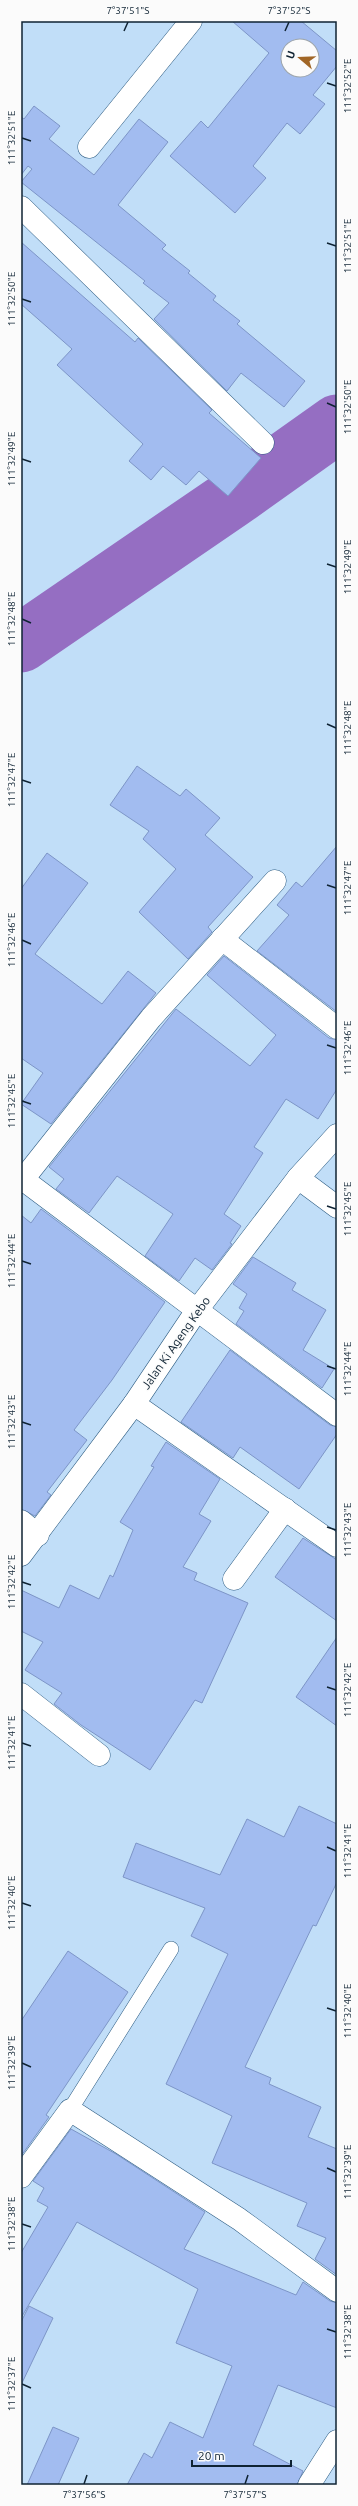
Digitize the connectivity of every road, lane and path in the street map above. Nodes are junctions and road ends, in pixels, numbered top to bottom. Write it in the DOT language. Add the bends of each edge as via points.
graph roads {
  1 [pos="191,21"];
  2 [pos="89,147"];
  3 [pos="21,207"];
  4 [pos="263,443"];
  5 [pos="275,881"];
  6 [pos="222,939"];
  7 [pos="337,1028"];
  8 [pos="337,1135"];
  9 [pos="298,1178"];
  10 [pos="22,1180"];
  11 [pos="337,1207"];
  12 [pos="197,1310"];
  13 [pos="134,1404"];
  14 [pos="337,1415"];
  15 [pos="285,1509"];
  16 [pos="21,1521"];
  17 [pos="38,1535"];
  18 [pos="337,1546"];
  19 [pos="21,1555"];
  20 [pos="234,1579"];
  21 [pos="21,1694"];
  22 [pos="99,1755"];
  23 [pos="171,1949"];
  24 [pos="70,2110"];
  25 [pos="21,2177"];
  26 [pos="337,2291"];
  27 [pos="337,2441"];
  28 [pos="309,2485"];
  1 -- 2 [label="street"];
  3 -- 4 [label="street"];
  5 -- 6 [label="street"];
  6 -- 7 [label="street"];
  6 -- 10 [label="street" via="151,1018"];
  8 -- 9 [label="street, Jalan Ki Ageng Kebo"];
  9 -- 11 [label="street"];
  9 -- 12 [label="street, Jalan Ki Ageng Kebo"];
  10 -- 12 [label="street"];
  12 -- 13 [label="street, Jalan Ki Ageng Kebo"];
  12 -- 14 [label="street"];
  13 -- 15 [label="street"];
  13 -- 17 [label="street, Jalan Ki Ageng Kebo"];
  15 -- 18 [label="street"];
  15 -- 20 [label="street"];
  16 -- 17 [label="street"];
  17 -- 19 [label="street, Jalan Ki Ageng Kebo"];
  21 -- 22 [label="street"];
  23 -- 24 [label="lane"];
  24 -- 25 [label="street"];
  24 -- 26 [label="street" via="239,2219"];
  27 -- 28 [label="street"];
}
